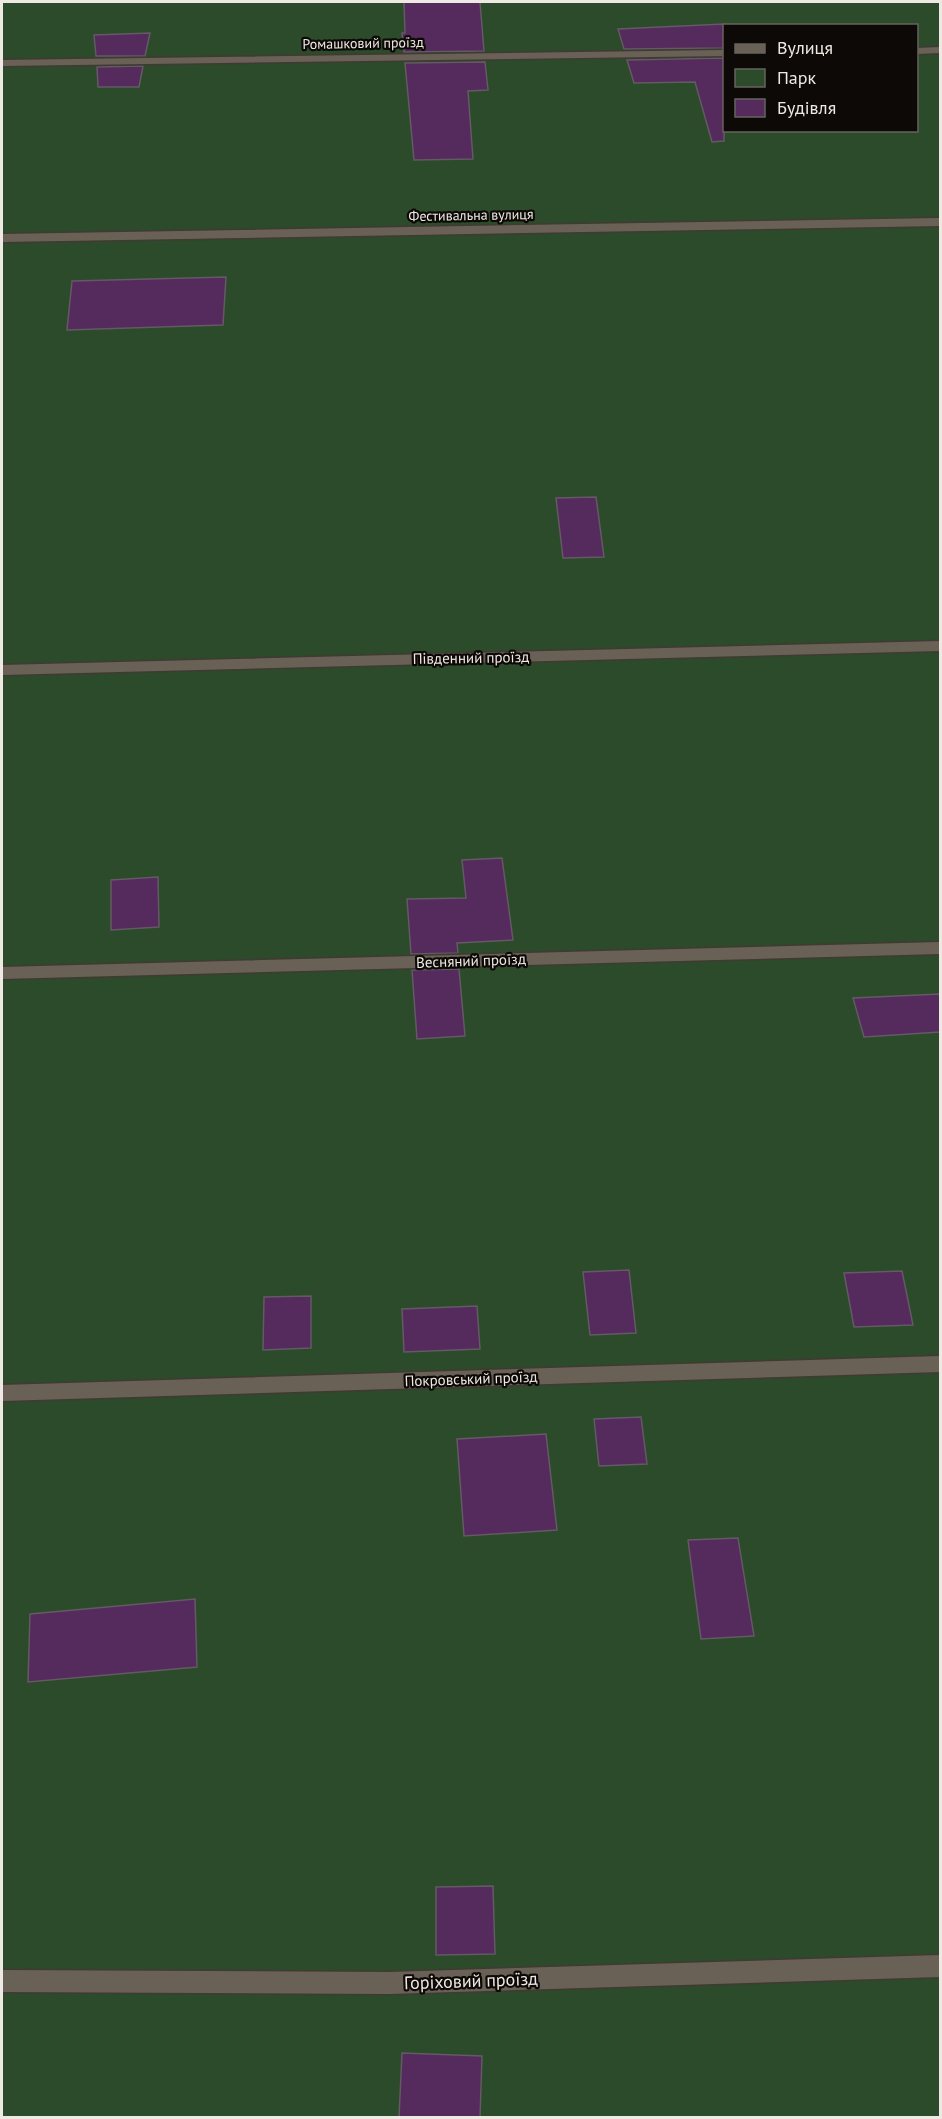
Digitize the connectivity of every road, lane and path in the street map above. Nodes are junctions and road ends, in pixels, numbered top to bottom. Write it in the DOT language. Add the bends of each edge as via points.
graph roads {
  1 [pos="940,50"];
  2 [pos="918,51"];
  3 [pos="723,53"];
  4 [pos="2,63"];
  5 [pos="940,222"];
  6 [pos="2,238"];
  7 [pos="940,646"];
  8 [pos="2,670"];
  9 [pos="940,948"];
  10 [pos="2,973"];
  11 [pos="940,1364"];
  12 [pos="2,1393"];
  13 [pos="940,1966"];
  14 [pos="2,1980"];
  1 -- 2 [label="street"];
  3 -- 4 [label="street, Ромашковий проїзд"];
  5 -- 6 [label="street, Фестивальна вулиця"];
  7 -- 8 [label="street, Південний проїзд"];
  9 -- 10 [label="street, Весняний проїзд"];
  11 -- 12 [label="street, Покровський проїзд"];
  13 -- 14 [label="street, Горіховий проїзд" via="389,1983"];
}
